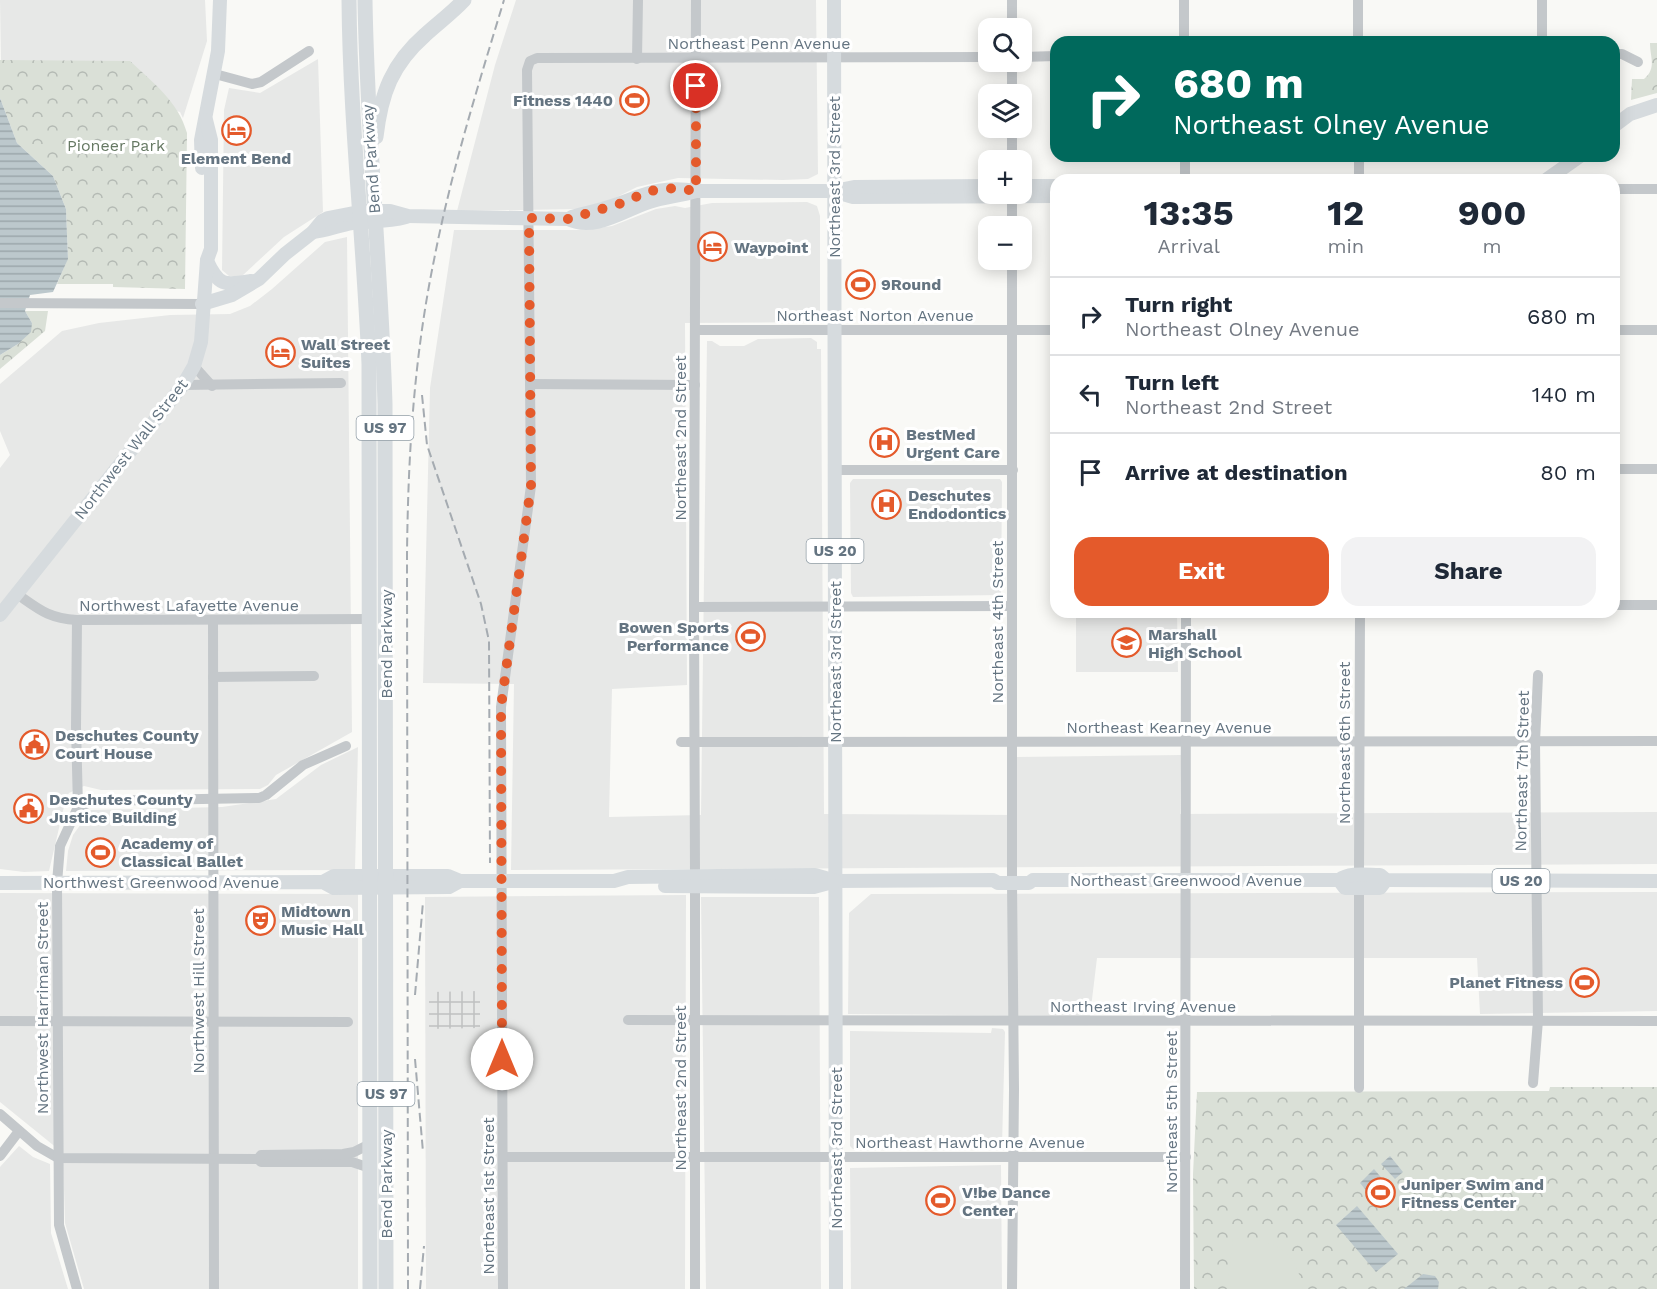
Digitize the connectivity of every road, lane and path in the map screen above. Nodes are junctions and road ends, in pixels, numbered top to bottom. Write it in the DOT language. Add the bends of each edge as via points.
graph roads {
  1 [pos="220,0"];
  2 [pos="349,0"];
  3 [pos="365,0"];
  4 [pos="464,0"];
  5 [pos="638,0"];
  6 [pos="696,0"];
  7 [pos="834,0"];
  8 [pos="1012,0"];
  9 [pos="1184,0"];
  10 [pos="1358,0"];
  11 [pos="1542,0"];
  12 [pos="1012,18"];
  13 [pos="1184,36"];
  14 [pos="1358,36"];
  15 [pos="1542,36"];
  16 [pos="309,51"];
  17 [pos="1620,54"];
  18 [pos="1050,56"];
  19 [pos="978,57"];
  20 [pos="1032,57"];
  21 [pos="834,58"];
  22 [pos="637,59"];
  23 [pos="696,59"];
  24 [pos="530,61"];
  25 [pos="1638,62"];
  26 [pos="215,74"];
  27 [pos="1657,105"];
  28 [pos="206,120"];
  29 [pos="1620,122"];
  30 [pos="201,151"];
  31 [pos="1572,162"];
  32 [pos="372,172"];
  33 [pos="1555,174"];
  34 [pos="211,182"];
  35 [pos="978,186"];
  36 [pos="1050,187"];
  37 [pos="1620,189"];
  38 [pos="1657,189"];
  39 [pos="1032,190"];
  40 [pos="696,191"];
  41 [pos="834,191"];
  42 [pos="978,193"];
  43 [pos="1032,194"];
  44 [pos="1050,195"];
  45 [pos="367,216"];
  46 [pos="529,218"];
  47 [pos="207,260"];
  48 [pos="1012,270"];
  49 [pos="259,279"];
  50 [pos="0,303"];
  51 [pos="202,304"];
  52 [pos="835,329"];
  53 [pos="695,330"];
  54 [pos="1012,330"];
  55 [pos="1050,330"];
  56 [pos="1620,330"];
  57 [pos="1657,330"];
  58 [pos="194,366"];
  59 [pos="341,382"];
  60 [pos="530,384"];
  61 [pos="183,385"];
  62 [pos="212,386"];
  63 [pos="695,386"];
  64 [pos="1620,469"];
  65 [pos="1657,469"];
  66 [pos="835,470"];
  67 [pos="1013,470"];
  68 [pos="17,594"];
  69 [pos="1620,605"];
  70 [pos="1657,605"];
  71 [pos="1012,606"];
  72 [pos="694,607"];
  73 [pos="835,607"];
  74 [pos="0,615"];
  75 [pos="1186,618"];
  76 [pos="1360,618"];
  77 [pos="77,620"];
  78 [pos="213,620"];
  79 [pos="369,620"];
  80 [pos="1538,675"];
  81 [pos="314,676"];
  82 [pos="213,677"];
  83 [pos="1011,741"];
  84 [pos="1359,741"];
  85 [pos="1657,741"];
  86 [pos="681,742"];
  87 [pos="694,742"];
  88 [pos="835,742"];
  89 [pos="1186,742"];
  90 [pos="1535,742"];
  91 [pos="346,746"];
  92 [pos="213,799"];
  93 [pos="78,807"];
  94 [pos="502,880"];
  95 [pos="1012,880"];
  96 [pos="1186,880"];
  97 [pos="695,881"];
  98 [pos="836,881"];
  99 [pos="1359,881"];
  100 [pos="1535,881"];
  101 [pos="1657,881"];
  102 [pos="212,882"];
  103 [pos="0,883"];
  104 [pos="57,883"];
  105 [pos="392,887"];
  106 [pos="628,1020"];
  107 [pos="1538,1020"];
  108 [pos="0,1021"];
  109 [pos="58,1021"];
  110 [pos="694,1021"];
  111 [pos="836,1021"];
  112 [pos="1012,1021"];
  113 [pos="1186,1021"];
  114 [pos="1358,1021"];
  115 [pos="1657,1021"];
  116 [pos="213,1022"];
  117 [pos="348,1022"];
  118 [pos="1533,1083"];
  119 [pos="1359,1088"];
  120 [pos="0,1114"];
  121 [pos="19,1131"];
  122 [pos="370,1144"];
  123 [pos="0,1156"];
  124 [pos="502,1157"];
  125 [pos="695,1157"];
  126 [pos="836,1157"];
  127 [pos="1012,1157"];
  128 [pos="1186,1157"];
  129 [pos="58,1158"];
  130 [pos="258,1158"];
  131 [pos="213,1159"];
  132 [pos="370,1168"];
  133 [pos="77,1289"];
  134 [pos="214,1289"];
  135 [pos="370,1289"];
  136 [pos="386,1289"];
  137 [pos="503,1289"];
  138 [pos="695,1289"];
  139 [pos="836,1289"];
  140 [pos="1012,1289"];
  141 [pos="1185,1289"];
  1 -- 26 [label="main road, Northwest Wall Street"];
  2 -- 45 [label="highway, Bend Parkway / US 97" via="352,102"];
  3 -- 32 [label="highway, Bend Parkway / US 97"];
  4 -- 32 [label="highway" via="408,51 386,86 378,116"];
  5 -- 22 [label="street"];
  6 -- 23 [label="street, Northeast 2nd Street"];
  7 -- 21 [label="main road, Northeast 3rd Street / US 20"];
  8 -- 12 [label="street"];
  9 -- 13 [label="street"];
  10 -- 14 [label="street"];
  11 -- 15 [label="street"];
  16 -- 26 [label="street" via="261,82 252,84"];
  17 -- 25 [label="street"];
  18 -- 20 [label="street"];
  19 -- 21 [label="street, Northeast Penn Avenue"];
  21 -- 23 [label="street, Northeast Penn Avenue"];
  21 -- 41 [label="main road, Northeast 3rd Street / US 20"];
  22 -- 23 [label="street, Northeast Penn Avenue"];
  22 -- 24 [label="street, Northeast Penn Avenue"];
  23 -- 40 [label="street, Northeast 2nd Street"];
  24 -- 46 [label="street, Northeast 1st Street"];
  26 -- 28 [label="main road, Northwest Wall Street"];
  27 -- 29 [label="main road"];
  28 -- 30 [label="main road, Northwest Wall Street"];
  28 -- 34 [label="main road, Northwest Wall Street" via="211,140"];
  30 -- 34 [label="main road" via="206,179"];
  30 -- 47 [label="main road, Northwest Wall Street" via="202,236"];
  31 -- 33 [label="main road"];
  32 -- 45 [label="highway, Bend Parkway / US 97"];
  34 -- 47 [label="main road, Northwest Wall Street" via="211,249"];
  35 -- 41 [label="main road" via="854,187"];
  36 -- 39 [label="main road"];
  37 -- 38 [label="street"];
  40 -- 41 [label="main road"];
  40 -- 46 [label="main road" via="650,201 598,221 578,224 568,219"];
  40 -- 53 [label="street, Northeast 2nd Street"];
  41 -- 42 [label="main road" via="854,197"];
  41 -- 52 [label="main road, Northeast 3rd Street / US 20"];
  43 -- 44 [label="main road"];
  45 -- 46 [label="main road" via="390,221 408,216"];
  45 -- 49 [label="main road" via="314,232"];
  45 -- 79 [label="highway, Bend Parkway / US 97"];
  45 -- 105 [label="highway, Bend Parkway / US 97" via="383,330 386,859"];
  46 -- 60 [label="street, Northeast 1st Street"];
  47 -- 49 [label="main road" via="216,279 222,282"];
  47 -- 51 [label="main road, Northwest Wall Street"];
  48 -- 54 [label="street, Northeast 4th Street"];
  49 -- 51 [label="main road" via="232,295"];
  50 -- 51 [label="street"];
  51 -- 58 [label="main road, Northwest Wall Street" via="201,342"];
  52 -- 53 [label="street, Northeast Norton Avenue"];
  52 -- 54 [label="street, Northeast Norton Avenue"];
  52 -- 66 [label="main road, Northeast 3rd Street / US 20"];
  53 -- 63 [label="street, Northeast 2nd Street"];
  54 -- 55 [label="street, Northeast Norton Avenue"];
  54 -- 67 [label="street, Northeast 4th Street"];
  56 -- 57 [label="street"];
  58 -- 61 [label="main road, Northwest Wall Street"];
  58 -- 62 [label="street"];
  59 -- 62 [label="street"];
  60 -- 63 [label="street"];
  60 -- 94 [label="street, Northeast 1st Street" via="529,508 501,707"];
  61 -- 62 [label="street"];
  61 -- 68 [label="main road, Northwest Wall Street"];
  63 -- 72 [label="street, Northeast 2nd Street"];
  64 -- 65 [label="street"];
  66 -- 67 [label="street"];
  66 -- 73 [label="main road, Northeast 3rd Street / US 20"];
  67 -- 71 [label="street, Northeast 4th Street"];
  68 -- 74 [label="main road, Northwest Wall Street"];
  68 -- 77 [label="street, Northwest Lafayette Avenue" via="46,614"];
  69 -- 70 [label="street"];
  71 -- 73 [label="street"];
  71 -- 83 [label="street, Northeast 4th Street"];
  72 -- 73 [label="street"];
  72 -- 87 [label="street, Northeast 2nd Street"];
  73 -- 88 [label="main road, Northeast 3rd Street / US 20"];
  75 -- 89 [label="street, Northeast 5th Street"];
  76 -- 84 [label="street, Northeast 6th Street"];
  77 -- 78 [label="street, Northwest Lafayette Avenue"];
  77 -- 93 [label="street, Northwest Harriman Street"];
  78 -- 79 [label="street, Northwest Lafayette Avenue"];
  78 -- 82 [label="street, Northwest Hill Street"];
  79 -- 122 [label="highway, Bend Parkway / US 97"];
  80 -- 90 [label="street, Northeast 7th Street"];
  81 -- 82 [label="street"];
  82 -- 92 [label="street, Northwest Hill Street"];
  83 -- 88 [label="street, Northeast Kearney Avenue"];
  83 -- 89 [label="street, Northeast Kearney Avenue"];
  83 -- 95 [label="street, Northeast 4th Street"];
  84 -- 89 [label="street, Northeast Kearney Avenue"];
  84 -- 90 [label="street, Northeast Kearney Avenue"];
  84 -- 99 [label="street, Northeast 6th Street"];
  85 -- 90 [label="street, Northeast Kearney Avenue"];
  86 -- 87 [label="street, Northeast Kearney Avenue"];
  87 -- 88 [label="street, Northeast Kearney Avenue"];
  87 -- 97 [label="street, Northeast 2nd Street"];
  88 -- 98 [label="main road, Northeast 3rd Street / US 20"];
  89 -- 96 [label="street, Northeast 5th Street"];
  90 -- 100 [label="street, Northeast 7th Street"];
  91 -- 92 [label="street" via="303,765 259,798"];
  92 -- 93 [label="street" via="93,801"];
  92 -- 102 [label="street, Northwest Hill Street"];
  93 -- 104 [label="street, Northwest Harriman Street" via="60,846"];
  94 -- 97 [label="main road, Northeast Greenwood Avenue" via="614,881 628,877"];
  94 -- 105 [label="main road, Northeast Greenwood Avenue" via="460,881 449,887"];
  94 -- 124 [label="street, Northeast 1st Street"];
  95 -- 96 [label="main road, Northeast Greenwood Avenue"];
  95 -- 98 [label="main road, Northeast Greenwood Avenue"];
  95 -- 112 [label="street, Northeast 4th Street"];
  96 -- 99 [label="main road, Northeast Greenwood Avenue" via="1339,880 1346,888"];
  96 -- 113 [label="street, Northeast 5th Street"];
  97 -- 98 [label="main road, Northeast Greenwood Avenue" via="815,875"];
  97 -- 110 [label="street, Northeast 2nd Street"];
  98 -- 111 [label="main road, Northeast 3rd Street"];
  99 -- 100 [label="main road, US 20" via="1380,888 1386,880"];
  99 -- 114 [label="street, Northeast 6th Street"];
  100 -- 101 [label="main road, US 20"];
  100 -- 107 [label="street, Northeast 7th Street"];
  102 -- 104 [label="main road, Northwest Greenwood Avenue"];
  102 -- 105 [label="main road, Northwest Greenwood Avenue" via="323,882 334,888"];
  102 -- 116 [label="street, Northwest Hill Street"];
  103 -- 104 [label="main road, Northwest Greenwood Avenue"];
  104 -- 109 [label="street, Northwest Harriman Street"];
  105 -- 136 [label="highway, Bend Parkway / US 97"];
  106 -- 110 [label="street, Northeast Irving Avenue"];
  107 -- 114 [label="street, Northeast Irving Avenue"];
  107 -- 115 [label="street, Northeast Irving Avenue"];
  107 -- 118 [label="street, Northeast 7th Street"];
  108 -- 109 [label="street"];
  109 -- 116 [label="street"];
  109 -- 129 [label="street, Northwest Harriman Street"];
  110 -- 111 [label="street, Northeast Irving Avenue"];
  110 -- 125 [label="street, Northeast 2nd Street"];
  111 -- 112 [label="street, Northeast Irving Avenue"];
  111 -- 126 [label="main road, Northeast 3rd Street"];
  112 -- 113 [label="street, Northeast Irving Avenue"];
  112 -- 127 [label="street, Northeast 4th Street"];
  113 -- 114 [label="street, Northeast Irving Avenue"];
  113 -- 128 [label="street, Northeast 5th Street"];
  114 -- 119 [label="street, Northeast 6th Street"];
  116 -- 117 [label="street"];
  116 -- 131 [label="street, Northwest Hill Street"];
  120 -- 121 [label="street"];
  121 -- 123 [label="street"];
  121 -- 129 [label="street"];
  122 -- 130 [label="street" via="343,1154"];
  122 -- 132 [label="highway, Bend Parkway / US 97"];
  124 -- 125 [label="street, Northeast Hawthorne Avenue"];
  124 -- 137 [label="street, Northeast 1st Street"];
  125 -- 126 [label="street, Northeast Hawthorne Avenue"];
  125 -- 138 [label="street, Northeast 2nd Street"];
  126 -- 127 [label="street, Northeast Hawthorne Avenue"];
  126 -- 139 [label="main road, Northeast 3rd Street"];
  127 -- 128 [label="street, Northeast Hawthorne Avenue"];
  127 -- 140 [label="street, Northeast 4th Street"];
  128 -- 141 [label="street, Northeast 5th Street"];
  129 -- 131 [label="street"];
  129 -- 133 [label="street, Northwest Harriman Street" via="59,1226"];
  130 -- 131 [label="street"];
  130 -- 132 [label="street" via="261,1162 352,1162"];
  131 -- 134 [label="street, Northwest Hill Street"];
  132 -- 135 [label="highway, Bend Parkway / US 97"];
}
